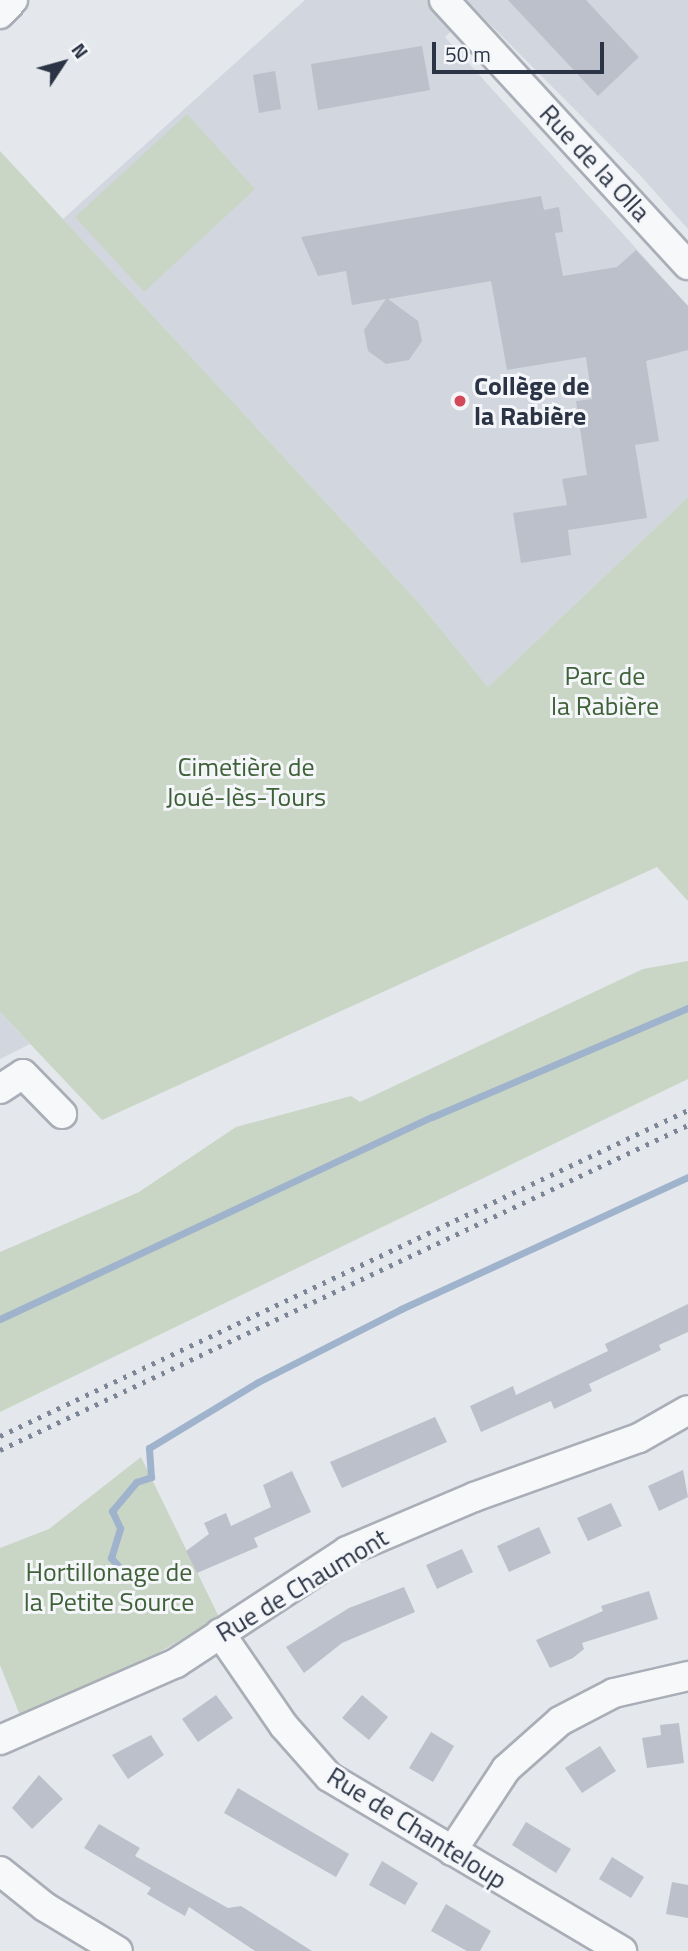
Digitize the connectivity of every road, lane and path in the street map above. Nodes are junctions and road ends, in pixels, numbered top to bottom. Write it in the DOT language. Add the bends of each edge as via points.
graph roads {
  1 [pos="13,0"];
  2 [pos="444,0"];
  3 [pos="0,14"];
  4 [pos="688,265"];
  5 [pos="0,1089"];
  6 [pos="62,1114"];
  7 [pos="688,1410"];
  8 [pos="220,1633"];
  9 [pos="688,1676"];
  10 [pos="0,1740"];
  11 [pos="452,1851"];
  12 [pos="0,1871"];
  13 [pos="118,1951"];
  14 [pos="622,1951"];
  1 -- 3 [label="street"];
  2 -- 4 [label="street, Rue de la Olla"];
  5 -- 6 [label="street" via="23,1074"];
  7 -- 8 [label="street, Rue de Chaumont" via="639,1438 451,1505 347,1551"];
  8 -- 10 [label="street, Rue de Chaumont" via="129,1688"];
  8 -- 11 [label="street, Rue de Chanteloup" via="284,1726 329,1777"];
  9 -- 11 [label="street" via="614,1693 560,1721 506,1769"];
  11 -- 14 [label="street, Rue de Chanteloup"];
  12 -- 13 [label="street" via="45,1907"];
}
